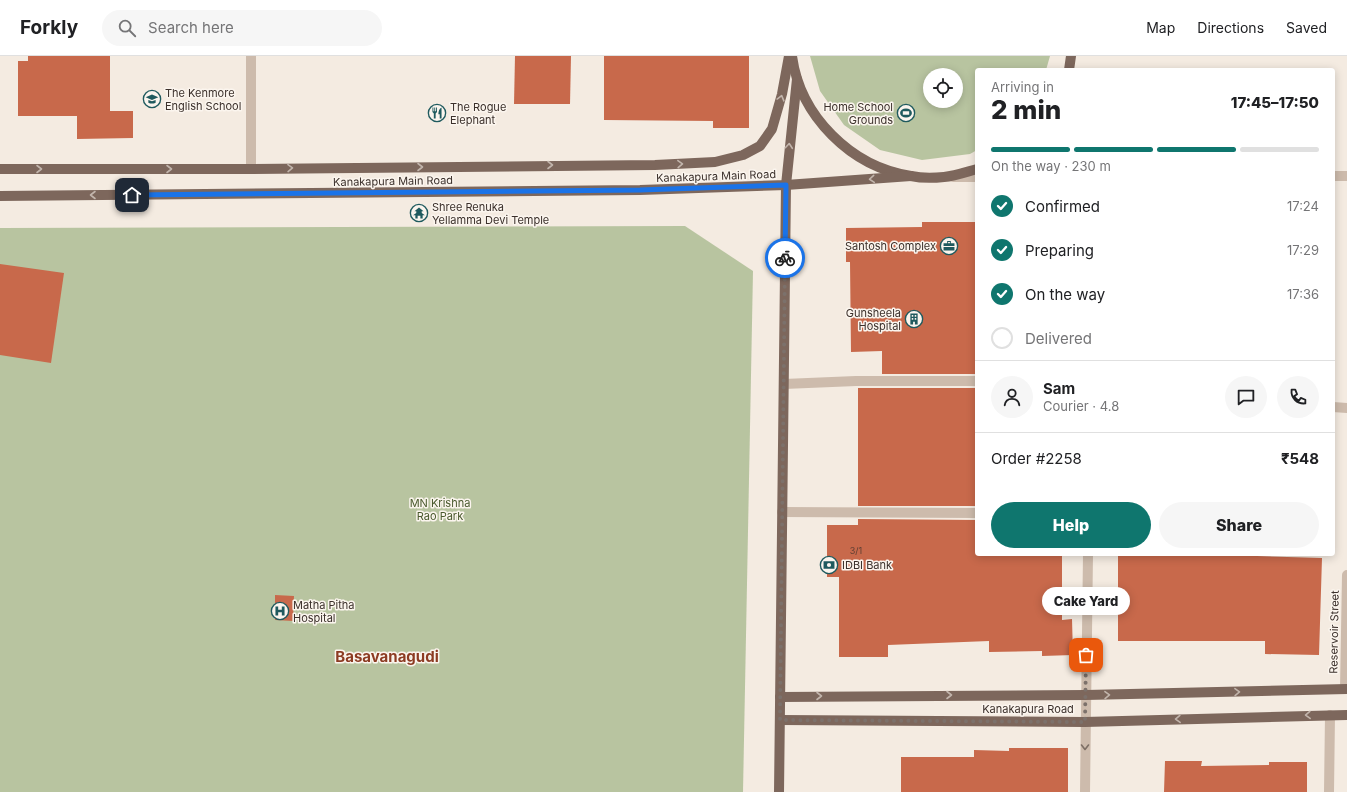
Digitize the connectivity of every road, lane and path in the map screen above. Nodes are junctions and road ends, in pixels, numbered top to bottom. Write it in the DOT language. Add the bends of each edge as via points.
graph roads {
  1 [pos="251,56"];
  2 [pos="791,56"];
  3 [pos="1071,56"];
  4 [pos="1069,68"];
  5 [pos="797,79"];
  6 [pos="0,169"];
  7 [pos="251,169"];
  8 [pos="975,169"];
  9 [pos="911,176"];
  10 [pos="1335,176"];
  11 [pos="1347,176"];
  12 [pos="944,177"];
  13 [pos="975,177"];
  14 [pos="786,185"];
  15 [pos="0,196"];
  16 [pos="975,381"];
  17 [pos="784,384"];
  18 [pos="1335,407"];
  19 [pos="1347,408"];
  20 [pos="782,512"];
  21 [pos="975,513"];
  22 [pos="1088,556"];
  23 [pos="1347,575"];
  24 [pos="1346,689"];
  25 [pos="1086,695"];
  26 [pos="780,697"];
  27 [pos="1330,715"];
  28 [pos="1347,715"];
  29 [pos="780,720"];
  30 [pos="1085,722"];
  31 [pos="778,792"];
  32 [pos="1085,792"];
  33 [pos="1330,792"];
  1 -- 7 [label="street"];
  2 -- 5 [label="main road"];
  7 -- 2 [label="main road, one-way" via="655,165 715,162 744,155 760,146 772,129"];
  3 -- 4 [label="main road"];
  5 -- 9 [label="main road" via="810,108 829,133 853,154 880,168"];
  14 -- 5 [label="main road, one-way"];
  6 -- 7 [label="main road, one-way"];
  8 -- 12 [label="main road"];
  9 -- 12 [label="main road"];
  9 -- 14 [label="main road, Kanakapura Main Road, one-way"];
  10 -- 11 [label="street"];
  12 -- 13 [label="street"];
  14 -- 15 [label="main road, Kanakapura Main Road, one-way" via="640,190"];
  14 -- 17 [label="main road"];
  16 -- 17 [label="street"];
  17 -- 20 [label="main road"];
  18 -- 19 [label="street"];
  20 -- 21 [label="street"];
  20 -- 26 [label="main road"];
  22 -- 25 [label="street"];
  23 -- 24 [label="street, Reservoir Street"];
  25 -- 24 [label="main road, Kanakapura Road, one-way"];
  26 -- 25 [label="main road, Kanakapura Road, one-way"];
  25 -- 30 [label="street"];
  26 -- 29 [label="main road"];
  27 -- 28 [label="main road, Kanakapura Road"];
  27 -- 30 [label="main road, Kanakapura Road, one-way"];
  27 -- 33 [label="street"];
  29 -- 30 [label="main road, Kanakapura Road"];
  29 -- 31 [label="main road"];
  30 -- 32 [label="street, one-way"];
}
